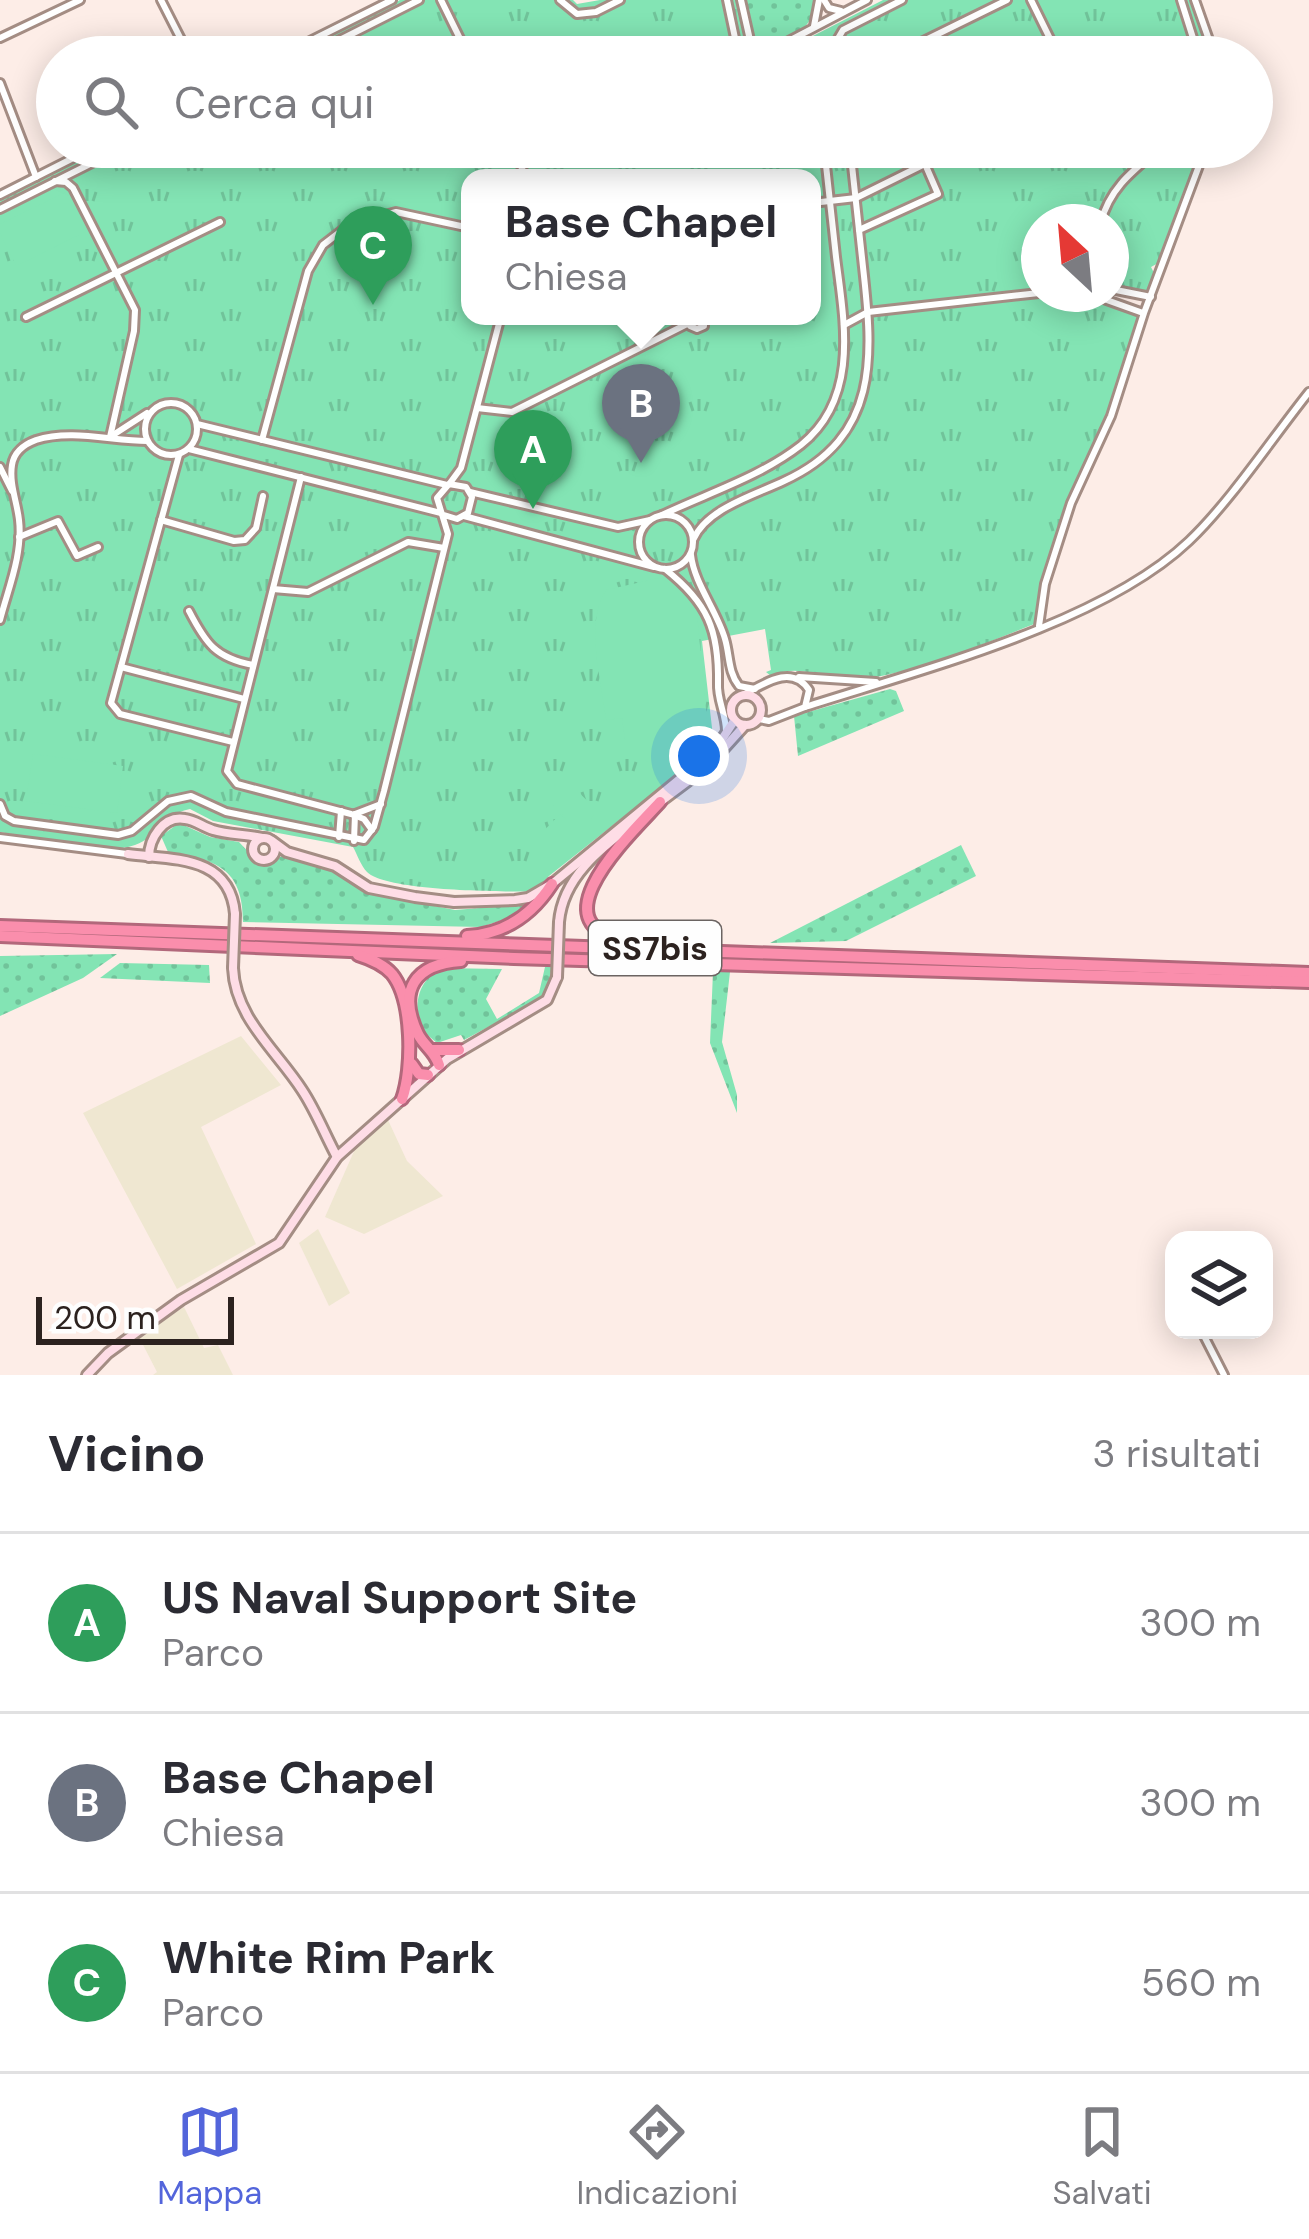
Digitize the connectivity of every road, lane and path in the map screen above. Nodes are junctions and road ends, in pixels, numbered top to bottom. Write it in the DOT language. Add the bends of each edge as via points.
graph roads {
  1 [pos="80,0"];
  2 [pos="161,0"];
  3 [pos="392,0"];
  4 [pos="419,0"];
  5 [pos="441,0"];
  6 [pos="560,0"];
  7 [pos="620,0"];
  8 [pos="728,0"];
  9 [pos="741,0"];
  10 [pos="867,0"];
  11 [pos="902,0"];
  12 [pos="1007,0"];
  13 [pos="1031,0"];
  14 [pos="1181,0"];
  15 [pos="1195,0"];
  16 [pos="824,3"];
  17 [pos="845,11"];
  18 [pos="818,16"];
  19 [pos="827,20"];
  20 [pos="812,28"];
  21 [pos="179,36"];
  22 [pos="320,36"];
  23 [pos="348,36"];
  24 [pos="459,36"];
  25 [pos="735,36"];
  26 [pos="750,36"];
  27 [pos="797,36"];
  28 [pos="840,36"];
  29 [pos="934,36"];
  30 [pos="1048,36"];
  31 [pos="1192,36"];
  32 [pos="1208,36"];
  33 [pos="0,38"];
  34 [pos="0,82"];
  35 [pos="54,168"];
  36 [pos="826,168"];
  37 [pos="852,168"];
  38 [pos="917,168"];
  39 [pos="927,168"];
  40 [pos="1136,168"];
  41 [pos="1198,168"];
  42 [pos="80,169"];
  43 [pos="36,177"];
  44 [pos="55,182"];
  45 [pos="74,188"];
  46 [pos="0,195"];
  47 [pos="856,198"];
  48 [pos="830,201"];
  49 [pos="821,202"];
  50 [pos="1105,204"];
  51 [pos="0,209"];
  52 [pos="220,222"];
  53 [pos="461,226"];
  54 [pos="859,230"];
  55 [pos="116,273"];
  56 [pos="1129,293"];
  57 [pos="1021,295"];
  58 [pos="1150,297"];
  59 [pos="1129,308"];
  60 [pos="868,312"];
  61 [pos="1144,313"];
  62 [pos="26,317"];
  63 [pos="499,325"];
  64 [pos="679,325"];
  65 [pos="844,325"];
  66 [pos="1309,392"];
  67 [pos="157,407"];
  68 [pos="477,408"];
  69 [pos="197,424"];
  70 [pos="110,437"];
  71 [pos="262,440"];
  72 [pos="147,441"];
  73 [pos="189,449"];
  74 [pos="161,454"];
  75 [pos="179,454"];
  76 [pos="0,466"];
  77 [pos="461,468"];
  78 [pos="301,477"];
  79 [pos="172,478"];
  80 [pos="448,485"];
  81 [pos="468,489"];
  82 [pos="14,494"];
  83 [pos="263,496"];
  84 [pos="443,514"];
  85 [pos="662,515"];
  86 [pos="463,517"];
  87 [pos="161,520"];
  88 [pos="650,520"];
  89 [pos="448,534"];
  90 [pos="19,537"];
  91 [pos="693,540"];
  92 [pos="98,547"];
  93 [pos="444,548"];
  94 [pos="691,552"];
  95 [pos="655,567"];
  96 [pos="665,569"];
  97 [pos="273,589"];
  98 [pos="189,611"];
  99 [pos="0,620"];
  100 [pos="1039,626"];
  101 [pos="253,665"];
  102 [pos="121,667"];
  103 [pos="796,676"];
  104 [pos="885,682"];
  105 [pos="754,689"];
  106 [pos="743,695"];
  107 [pos="244,699"];
  108 [pos="727,702"];
  109 [pos="805,707"];
  110 [pos="759,718"];
  111 [pos="734,721"];
  112 [pos="745,725"];
  113 [pos="726,736"];
  114 [pos="233,742"];
  115 [pos="660,802"];
  116 [pos="0,804"];
  117 [pos="381,804"];
  118 [pos="340,811"];
  119 [pos="354,814"];
  120 [pos="373,830"];
  121 [pos="339,837"];
  122 [pos="0,838"];
  123 [pos="154,839"];
  124 [pos="354,841"];
  125 [pos="128,854"];
  126 [pos="149,857"];
  127 [pos="552,884"];
  128 [pos="0,926"];
  129 [pos="0,936"];
  130 [pos="399,940"];
  131 [pos="313,948"];
  132 [pos="683,949"];
  133 [pos="514,958"];
  134 [pos="1309,977"];
  135 [pos="432,1050"];
  136 [pos="459,1050"];
  137 [pos="410,1061"];
  138 [pos="439,1065"];
  139 [pos="428,1075"];
  140 [pos="402,1100"];
  141 [pos="338,1157"];
  142 [pos="1206,1339"];
  143 [pos="87,1375"];
  144 [pos="1224,1375"];
  1 -- 33 [label="street"];
  2 -- 21 [label="street"];
  3 -- 22 [label="street"];
  4 -- 23 [label="street"];
  5 -- 24 [label="street"];
  6 -- 7 [label="street" via="577,14"];
  8 -- 25 [label="street"];
  9 -- 26 [label="street"];
  10 -- 17 [label="street"];
  11 -- 28 [label="street"];
  12 -- 29 [label="street"];
  13 -- 30 [label="street"];
  14 -- 31 [label="street"];
  15 -- 32 [label="street"];
  16 -- 17 [label="street"];
  16 -- 18 [label="street"];
  16 -- 19 [label="street"];
  17 -- 19 [label="street"];
  18 -- 19 [label="street"];
  18 -- 20 [label="street"];
  19 -- 20 [label="street"];
  20 -- 27 [label="street"];
  34 -- 43 [label="street"];
  35 -- 43 [label="street"];
  36 -- 48 [label="street"];
  37 -- 47 [label="street"];
  38 -- 47 [label="street"];
  39 -- 54 [label="street" via="938,194"];
  40 -- 50 [label="street"];
  41 -- 58 [label="street"];
  42 -- 44 [label="street"];
  42 -- 45 [label="street"];
  43 -- 46 [label="street"];
  44 -- 45 [label="street"];
  44 -- 51 [label="street"];
  45 -- 55 [label="street"];
  47 -- 48 [label="street"];
  47 -- 54 [label="street"];
  48 -- 49 [label="street"];
  48 -- 65 [label="street"];
  52 -- 55 [label="street"];
  53 -- 71 [label="street" via="396,212 349,225 323,245 308,272"];
  54 -- 60 [label="street"];
  55 -- 62 [label="street"];
  55 -- 70 [label="street" via="136,319"];
  56 -- 58 [label="street"];
  57 -- 60 [label="street"];
  58 -- 61 [label="street"];
  59 -- 61 [label="street"];
  60 -- 65 [label="street"];
  60 -- 91 [label="street" via="869,374 858,413 839,440 798,476 704,522"];
  61 -- 100 [label="street" via="1111,416 1071,502"];
  63 -- 68 [label="street"];
  64 -- 68 [label="street" via="512,412"];
  65 -- 85 [label="street" via="835,402 806,441"];
  66 -- 100 [label="street" via="1191,540 1106,599"];
  67 -- 69 [label="street" via="182,405"];
  67 -- 70 [label="street"];
  67 -- 72 [label="street" via="145,426"];
  68 -- 77 [label="street"];
  69 -- 71 [label="street"];
  69 -- 73 [label="street"];
  70 -- 72 [label="street"];
  70 -- 82 [label="street" via="32,441 12,460"];
  71 -- 80 [label="street"];
  72 -- 74 [label="street"];
  73 -- 75 [label="street"];
  73 -- 78 [label="street"];
  74 -- 75 [label="street"];
  74 -- 79 [label="street"];
  75 -- 79 [label="street"];
  76 -- 82 [label="street"];
  77 -- 80 [label="street"];
  77 -- 81 [label="street"];
  78 -- 84 [label="street"];
  78 -- 97 [label="street"];
  79 -- 87 [label="street"];
  80 -- 81 [label="street"];
  80 -- 84 [label="street" via="437,498"];
  81 -- 86 [label="street" via="473,502"];
  81 -- 88 [label="street" via="617,527"];
  82 -- 90 [label="street"];
  83 -- 87 [label="street" via="245,539"];
  84 -- 86 [label="street"];
  84 -- 89 [label="street"];
  85 -- 88 [label="street"];
  85 -- 91 [label="street" via="686,524"];
  86 -- 89 [label="street"];
  86 -- 95 [label="street"];
  87 -- 102 [label="street"];
  88 -- 95 [label="street" via="639,549"];
  89 -- 93 [label="street"];
  90 -- 92 [label="street" via="58,521 77,556"];
  90 -- 99 [label="street"];
  91 -- 94 [label="street"];
  93 -- 97 [label="street" via="407,542 308,592"];
  93 -- 117 [label="street"];
  94 -- 96 [label="street"];
  94 -- 105 [label="street" via="728,646 731,675"];
  95 -- 96 [label="street"];
  96 -- 108 [label="street" via="704,607"];
  97 -- 101 [label="street"];
  98 -- 101 [label="street" via="214,652"];
  100 -- 104 [label="street"];
  101 -- 107 [label="street"];
  102 -- 107 [label="street"];
  102 -- 114 [label="street" via="115,711"];
  103 -- 104 [label="street"];
  103 -- 105 [label="street"];
  103 -- 109 [label="street" via="809,690"];
  104 -- 109 [label="street"];
  105 -- 106 [label="street"];
  106 -- 108 [label="street"];
  106 -- 110 [label="street" via="760,703"];
  107 -- 114 [label="street"];
  108 -- 111 [label="street"];
  108 -- 113 [label="street"];
  109 -- 110 [label="street"];
  110 -- 112 [label="street"];
  111 -- 112 [label="street"];
  111 -- 113 [label="street"];
  112 -- 115 [label="street"];
  113 -- 127 [label="street"];
  114 -- 118 [label="street" via="226,771 232,782"];
  115 -- 132 [label="highway" via="595,878 586,907 596,928 617,940"];
  115 -- 136 [label="street, bridge" via="570,884 547,1000"];
  116 -- 121 [label="street" via="14,821 118,836 168,801 191,796 226,812"];
  117 -- 119 [label="street"];
  117 -- 120 [label="street"];
  118 -- 119 [label="street"];
  118 -- 121 [label="street"];
  119 -- 120 [label="street"];
  119 -- 124 [label="street"];
  120 -- 124 [label="street"];
  121 -- 124 [label="street"];
  122 -- 125 [label="street"];
  123 -- 125 [label="street"];
  123 -- 126 [label="street"];
  123 -- 127 [label="street" via="165,823 184,818 267,840 369,888 454,902 528,898"];
  125 -- 126 [label="street"];
  126 -- 141 [label="street, bridge" via="211,868 228,887 237,995"];
  127 -- 130 [label="highway" via="496,932"];
  128 -- 130 [label="highway, SS7bis"];
  129 -- 131 [label="highway, SS7bis"];
  130 -- 132 [label="highway, SS7bis"];
  131 -- 133 [label="highway, SS7bis"];
  131 -- 137 [label="highway" via="361,956 389,971 404,1000"];
  132 -- 134 [label="highway, SS7bis"];
  133 -- 134 [label="highway, SS7bis"];
  133 -- 135 [label="highway" via="424,970 410,997 418,1036"];
  135 -- 136 [label="highway"];
  135 -- 138 [label="highway"];
  136 -- 138 [label="street"];
  137 -- 139 [label="highway"];
  137 -- 140 [label="highway"];
  138 -- 139 [label="street"];
  139 -- 140 [label="street"];
  140 -- 141 [label="street"];
  141 -- 143 [label="street" via="279,1243 182,1300"];
  142 -- 144 [label="street"];
}
